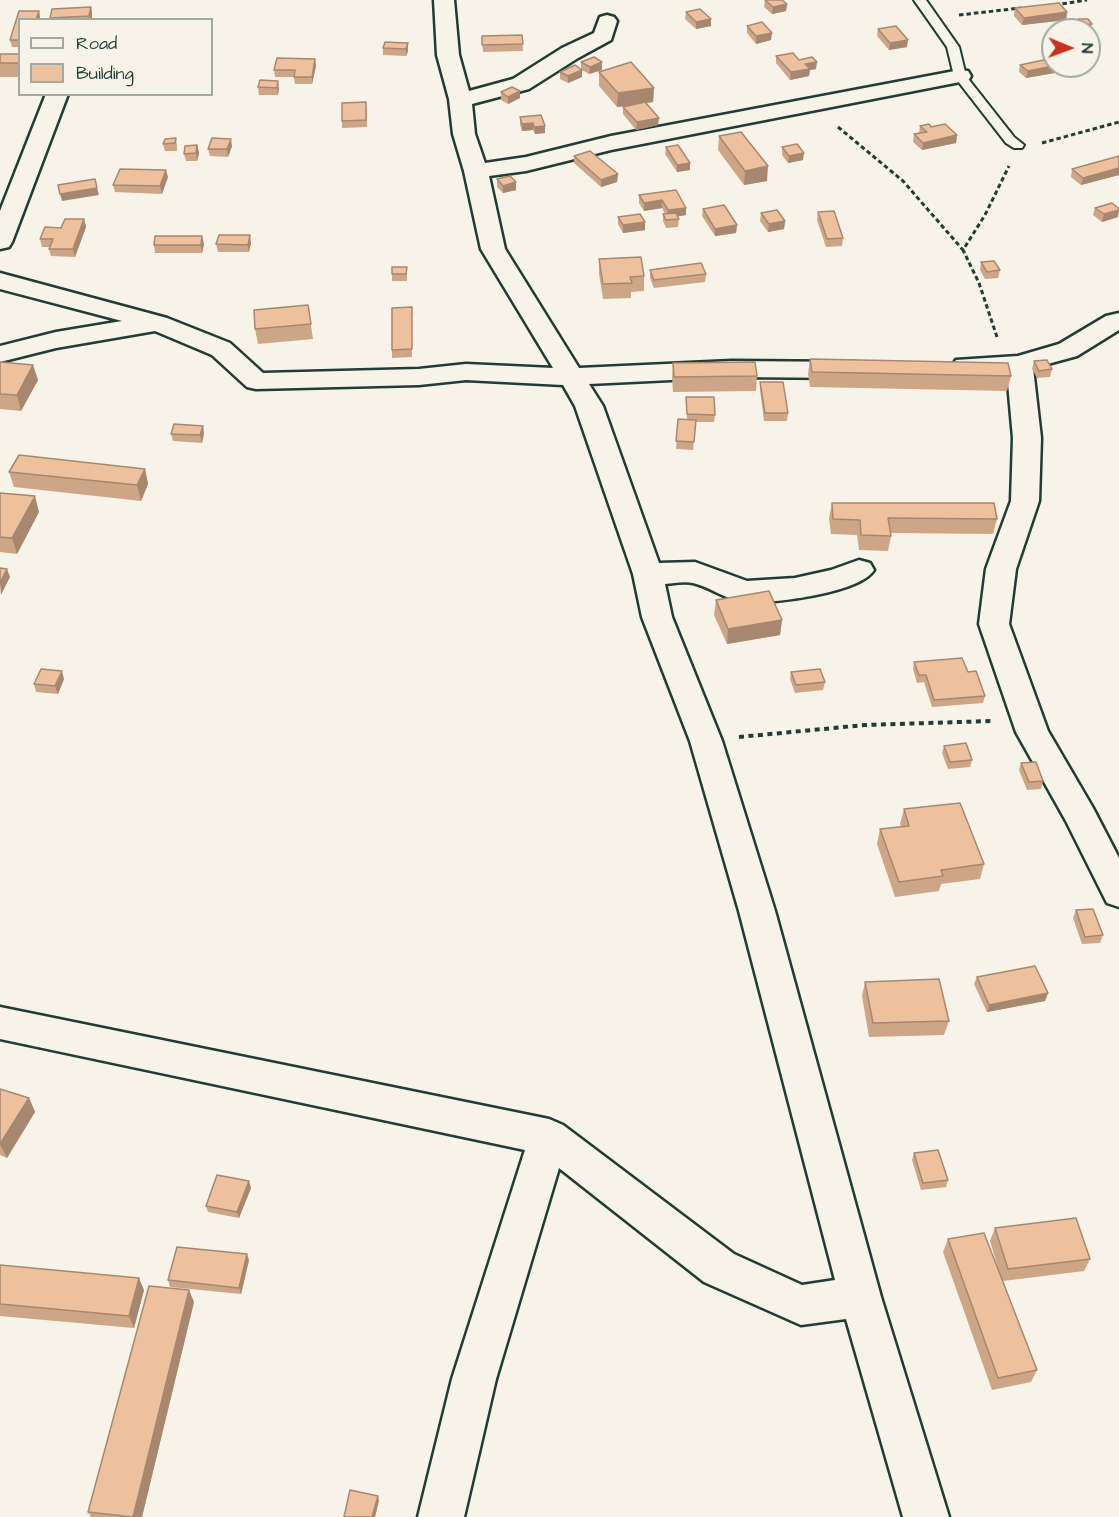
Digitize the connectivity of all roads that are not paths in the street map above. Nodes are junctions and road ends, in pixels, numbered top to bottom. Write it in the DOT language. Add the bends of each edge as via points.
graph roads {
  1 [pos="444,0"];
  2 [pos="921,0"];
  3 [pos="607,21"];
  4 [pos="960,76"];
  5 [pos="56,96"];
  6 [pos="460,99"];
  7 [pos="1018,145"];
  8 [pos="476,171"];
  9 [pos="9,199"];
  10 [pos="0,242"];
  11 [pos="0,281"];
  12 [pos="1118,316"];
  13 [pos="158,323"];
  14 [pos="0,354"];
  15 [pos="1019,364"];
  16 [pos="935,367"];
  17 [pos="878,369"];
  18 [pos="570,377"];
  19 [pos="859,570"];
  20 [pos="648,574"];
  21 [pos="1119,893"];
  22 [pos="0,1023"];
  23 [pos="549,1137"];
  24 [pos="860,1298"];
  25 [pos="441,1517"];
  26 [pos="926,1517"];
  1 -- 6 [label="street" via="448,55"];
  2 -- 4 [label="lane" via="953,47"];
  3 -- 6 [label="street" via="604,36 521,84"];
  4 -- 7 [label="lane"];
  4 -- 8 [label="street"];
  5 -- 9 [label="street"];
  6 -- 8 [label="street" via="464,134"];
  8 -- 18 [label="street" via="493,249"];
  9 -- 10 [label="street"];
  11 -- 13 [label="street"];
  12 -- 15 [label="street" via="1068,350"];
  13 -- 14 [label="street"];
  13 -- 18 [label="street" via="221,348 256,381 466,372"];
  15 -- 16 [label="street"];
  15 -- 21 [label="street" via="1027,438 1026,501 1001,569 994,624 1028,722"];
  17 -- 18 [label="street" via="732,369"];
  18 -- 20 [label="street" via="589,406"];
  19 -- 20 [label="street" via="795,588 745,592 695,572"];
  20 -- 24 [label="street" via="657,617 706,741 758,911"];
  22 -- 23 [label="street"];
  23 -- 24 [label="street" via="719,1268 801,1305"];
  23 -- 25 [label="street" via="474,1379"];
  24 -- 26 [label="street"];
}
